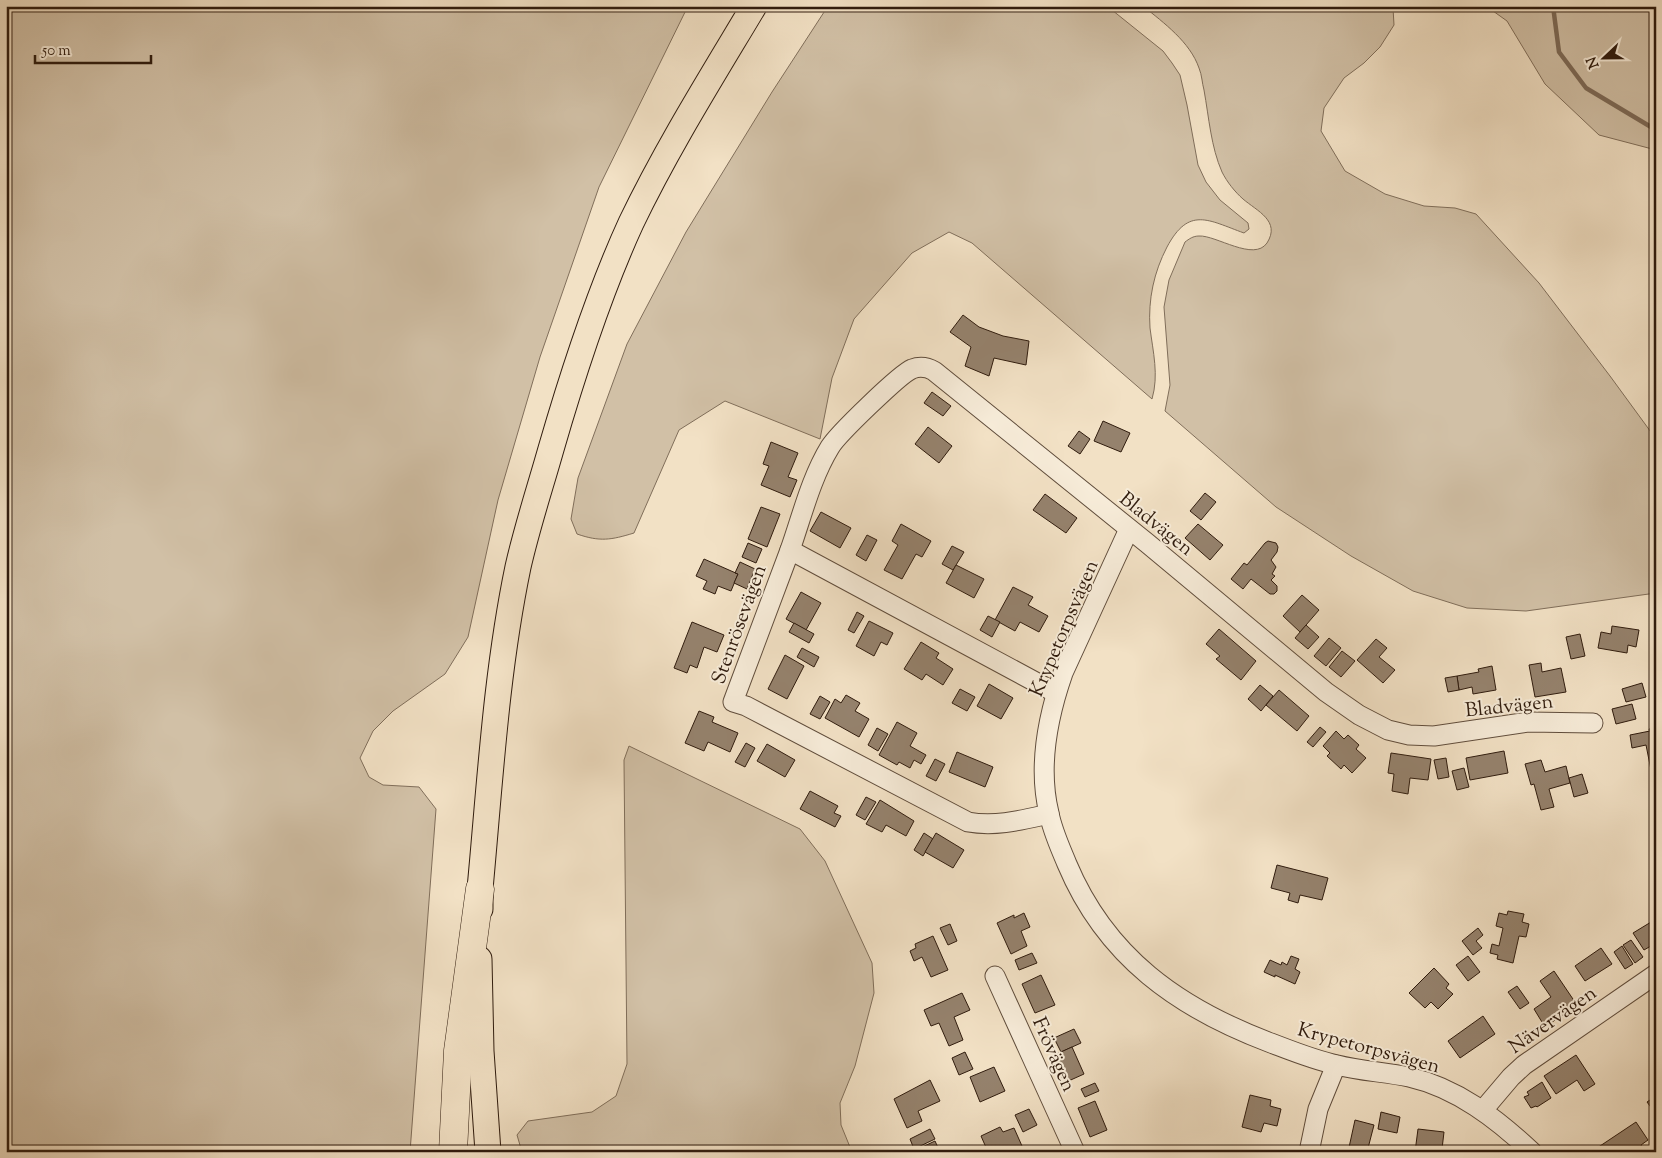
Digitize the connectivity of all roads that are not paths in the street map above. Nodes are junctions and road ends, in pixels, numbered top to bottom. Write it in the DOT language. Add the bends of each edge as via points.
graph roads {
  1 [pos="733,6"];
  2 [pos="754,6"];
  3 [pos="654,176"];
  4 [pos="1129,529"];
  5 [pos="790,550"];
  6 [pos="1056,693"];
  7 [pos="1593,723"];
  8 [pos="1049,814"];
  9 [pos="480,889"];
  10 [pos="1656,974"];
  11 [pos="995,976"];
  12 [pos="1336,1065"];
  13 [pos="1483,1110"];
  14 [pos="453,1152"];
  15 [pos="488,1152"];
  16 [pos="1075,1152"];
  17 [pos="1309,1152"];
  18 [pos="1532,1152"];
  1 -- 3 [label="main road" via="681,107"];
  2 -- 3 [label="main road"];
  3 -- 9 [label="main road" via="627,234 583,347 526,534 498,695"];
  4 -- 5 [label="street, Bladvägen" via="934,371 919,367 905,373 830,446 819,467"];
  4 -- 6 [label="street, Krypetorpsvägen"];
  4 -- 7 [label="street, Bladvägen" via="1326,692 1388,730 1434,736 1528,722"];
  5 -- 6 [label="street, Stenrösevägen"];
  5 -- 8 [label="street, Stenrösevägen" via="733,702 968,822 998,824"];
  6 -- 8 [label="street, Krypetorpsvägen" via="1045,767"];
  8 -- 12 [label="street, Krypetorpsvägen" via="1063,854 1086,902 1117,946 1138,967 1162,987 1212,1018"];
  9 -- 14 [label="highway" via="458,1051"];
  9 -- 15 [label="main road" via="480,1032"];
  10 -- 13 [label="street, Nävervägen" via="1524,1065"];
  11 -- 16 [label="street, Frövägen"];
  12 -- 13 [label="street, Krypetorpsvägen" via="1409,1077 1436,1086"];
  12 -- 17 [label="street" via="1318,1109"];
  13 -- 18 [label="street, Krypetorpsvägen"];
}
